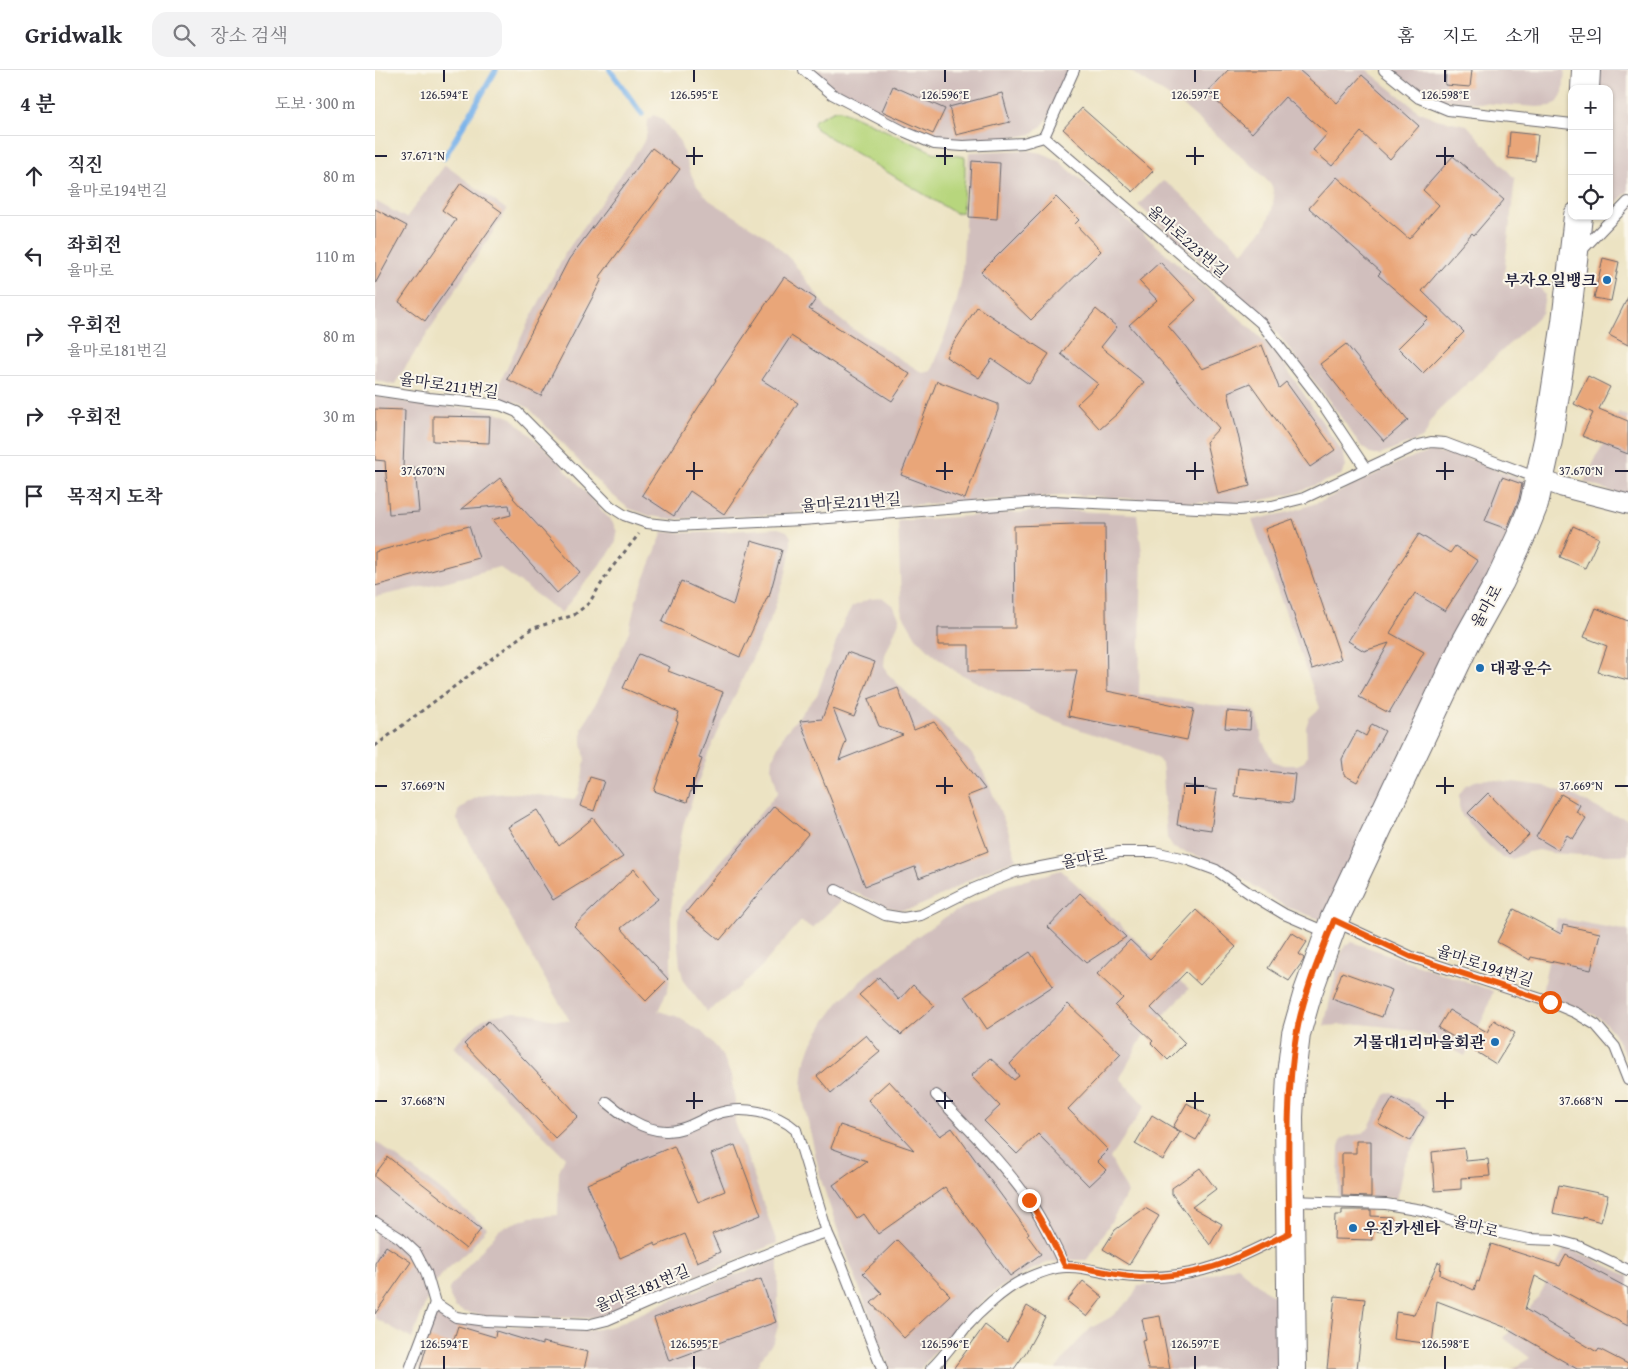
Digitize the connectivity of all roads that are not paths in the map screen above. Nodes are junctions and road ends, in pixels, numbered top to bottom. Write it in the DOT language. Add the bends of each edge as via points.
graph roads {
  1 [pos="804,70"];
  2 [pos="1074,70"];
  3 [pos="1384,70"];
  4 [pos="1586,70"];
  5 [pos="1585,85"];
  6 [pos="1568,124"];
  7 [pos="1044,137"];
  8 [pos="1628,202"];
  9 [pos="1578,220"];
  10 [pos="1574,258"];
  11 [pos="375,390"];
  12 [pos="1366,469"];
  13 [pos="1540,479"];
  14 [pos="1628,504"];
  15 [pos="837,890"];
  16 [pos="1331,927"];
  17 [pos="1628,1080"];
  18 [pos="936,1095"];
  19 [pos="607,1102"];
  20 [pos="1289,1201"];
  21 [pos="375,1222"];
  22 [pos="827,1232"];
  23 [pos="1289,1233"];
  24 [pos="1065,1266"];
  25 [pos="1628,1270"];
  26 [pos="435,1303"];
  27 [pos="411,1369"];
  28 [pos="882,1369"];
  29 [pos="931,1369"];
  30 [pos="1292,1369"];
  1 -- 7 [label="lane" via="832,94 934,144 1023,143"];
  2 -- 7 [label="lane"];
  3 -- 6 [label="lane" via="1419,98 1448,110"];
  4 -- 5 [label="street"];
  7 -- 12 [label="lane, 율마로223번길" via="1261,323 1316,394"];
  8 -- 10 [label="lane"];
  9 -- 10 [label="street, 율마로"];
  10 -- 13 [label="street, 율마로"];
  11 -- 12 [label="lane, 율마로211번길" via="500,405 517,412 610,506 647,524 673,526 802,520 1052,501 1240,510 1304,498"];
  12 -- 13 [label="lane, 율마로211번길" via="1431,442 1445,443"];
  13 -- 14 [label="street"];
  13 -- 16 [label="street, 율마로" via="1523,534 1465,644"];
  15 -- 16 [label="lane, 율마로" via="885,914 903,918 921,916 1015,872 1119,852 1153,852 1216,870 1285,914"];
  16 -- 17 [label="lane, 율마로194번길" via="1576,1013 1595,1025 1615,1047"];
  16 -- 20 [label="street, 율마로" via="1297,1034 1291,1075"];
  18 -- 24 [label="lane" via="1003,1166 1029,1200"];
  19 -- 22 [label="lane" via="628,1120 665,1131 683,1129 718,1113 748,1110 786,1121 796,1130"];
  20 -- 23 [label="street, 율마로"];
  20 -- 25 [label="lane, 율마로" via="1386,1204 1422,1210 1476,1228 1578,1246"];
  21 -- 26 [label="lane" via="416,1253 426,1272"];
  22 -- 26 [label="lane, 율마로181번길" via="607,1320 587,1325 456,1317"];
  22 -- 28 [label="lane"];
  23 -- 24 [label="lane" via="1214,1267 1179,1275 1141,1277"];
  23 -- 30 [label="street, 율마로"];
  24 -- 29 [label="lane" via="1022,1281 996,1299 967,1326"];
  26 -- 27 [label="lane"];
}
